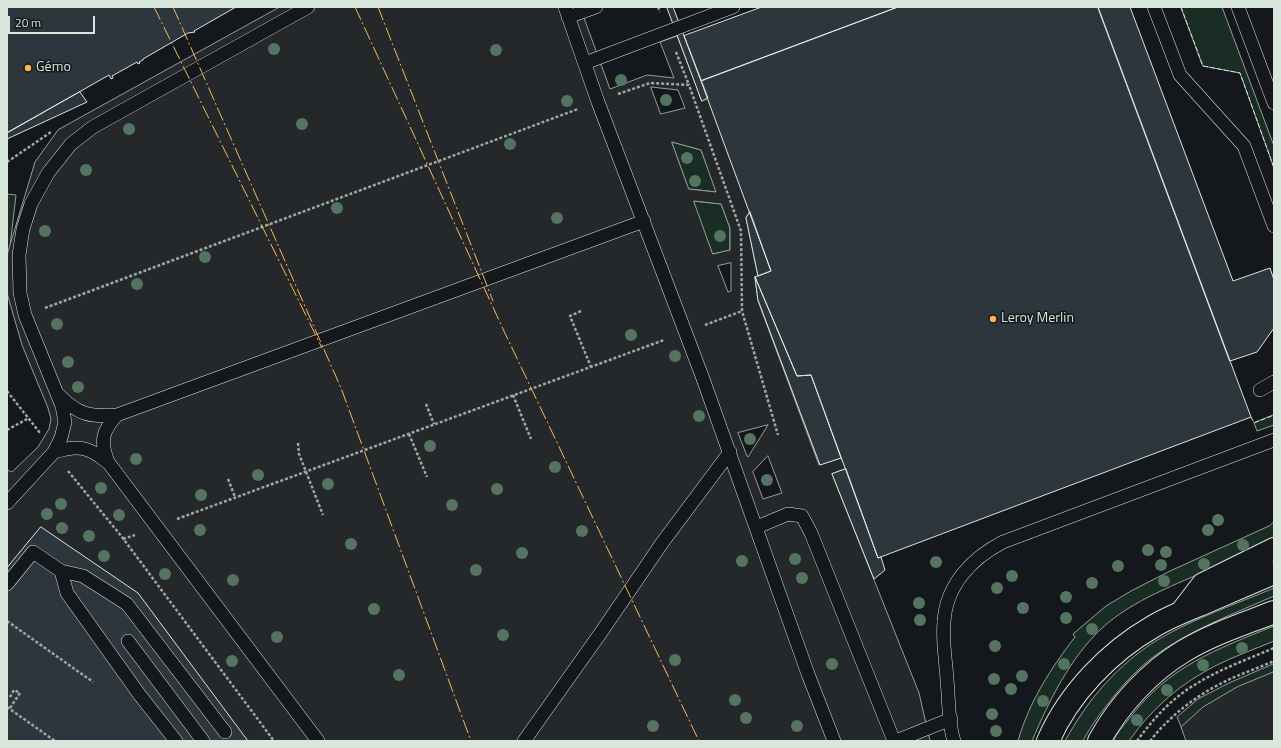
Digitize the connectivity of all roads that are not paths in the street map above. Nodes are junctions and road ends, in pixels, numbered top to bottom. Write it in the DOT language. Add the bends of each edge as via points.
graph roads {
  1 [pos="308,7"];
  2 [pos="596,7"];
  3 [pos="733,7"];
  4 [pos="1154,7"];
  5 [pos="1238,7"];
  6 [pos="567,12"];
  7 [pos="585,63"];
  8 [pos="1274,104"];
  9 [pos="1271,206"];
  10 [pos="644,221"];
  11 [pos="1274,226"];
  12 [pos="1274,382"];
  13 [pos="55,390"];
  14 [pos="1260,390"];
  15 [pos="117,415"];
  16 [pos="1274,440"];
  17 [pos="54,452"];
  18 [pos="730,452"];
  19 [pos="108,462"];
  20 [pos="7,503"];
  21 [pos="757,527"];
  22 [pos="1274,548"];
  23 [pos="61,571"];
  24 [pos="1274,573"];
  25 [pos="7,584"];
  26 [pos="1181,612"];
  27 [pos="1274,612"];
  28 [pos="128,641"];
  29 [pos="951,719"];
  30 [pos="224,732"];
  31 [pos="176,741"];
  32 [pos="203,741"];
  33 [pos="318,741"];
  34 [pos="524,741"];
  35 [pos="834,741"];
  36 [pos="895,741"];
  37 [pos="954,741"];
  38 [pos="1048,741"];
  39 [pos="1099,741"];
  1 -- 13 [label="lane" via="93,127 71,144 48,173 31,204 22,229 18,274 25,315"];
  2 -- 6 [label="lane"];
  3 -- 7 [label="lane"];
  4 -- 9 [label="lane" via="1180,75 1244,146"];
  5 -- 8 [label="lane"];
  6 -- 7 [label="lane"];
  7 -- 10 [label="lane"];
  9 -- 11 [label="lane"];
  10 -- 15 [label="lane"];
  10 -- 18 [label="lane"];
  12 -- 14 [label="lane"];
  13 -- 15 [label="lane" via="81,413"];
  13 -- 17 [label="lane" via="65,422"];
  15 -- 19 [label="lane" via="108,425 103,437"];
  16 -- 29 [label="lane" via="1003,542 979,556 954,586 944,613"];
  17 -- 19 [label="lane" via="82,448 96,452"];
  17 -- 20 [label="lane"];
  18 -- 21 [label="lane"];
  18 -- 34 [label="lane" via="662,542"];
  19 -- 33 [label="lane"];
  21 -- 35 [label="lane"];
  21 -- 36 [label="lane" via="788,514 802,516"];
  22 -- 26 [label="street" via="1203,584"];
  23 -- 25 [label="lane" via="33,552"];
  23 -- 30 [label="lane" via="83,576 127,604"];
  23 -- 31 [label="lane" via="67,593 138,694"];
  24 -- 26 [label="street"];
  26 -- 38 [label="street" via="1154,625 1106,661 1067,707"];
  27 -- 39 [label="street" via="1213,637 1185,651 1162,667 1121,707"];
  28 -- 32 [label="lane"];
  29 -- 36 [label="lane"];
  29 -- 37 [label="lane"];
}
